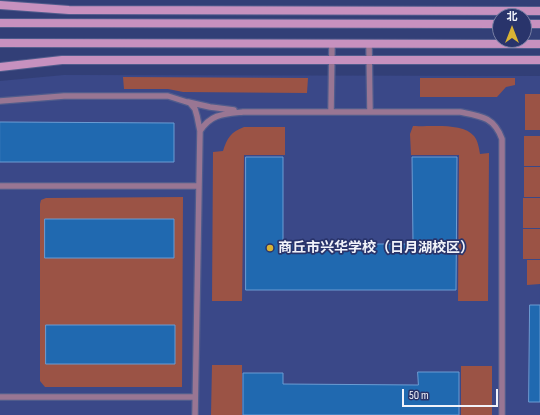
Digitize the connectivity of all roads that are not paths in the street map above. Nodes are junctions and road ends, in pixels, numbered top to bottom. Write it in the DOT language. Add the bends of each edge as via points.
graph roads {
  1 [pos="0,5"];
  2 [pos="540,11"];
  3 [pos="0,23"];
  4 [pos="492,24"];
  5 [pos="0,43"];
  6 [pos="332,44"];
  7 [pos="369,44"];
  8 [pos="540,44"];
  9 [pos="332,60"];
  10 [pos="369,60"];
  11 [pos="540,60"];
  12 [pos="0,67"];
  13 [pos="0,101"];
  14 [pos="185,101"];
  15 [pos="243,112"];
  16 [pos="331,112"];
  17 [pos="370,112"];
  18 [pos="200,132"];
  19 [pos="0,186"];
  20 [pos="198,186"];
  21 [pos="0,397"];
  22 [pos="195,397"];
  23 [pos="195,415"];
  24 [pos="502,415"];
  1 -- 2 [label="main road" via="69,10"];
  3 -- 4 [label="main road"];
  5 -- 6 [label="main road"];
  6 -- 7 [label="main road"];
  6 -- 9 [label="lane"];
  7 -- 8 [label="main road"];
  7 -- 10 [label="lane"];
  9 -- 10 [label="main road"];
  9 -- 12 [label="main road" via="62,60"];
  9 -- 16 [label="lane"];
  10 -- 11 [label="main road"];
  10 -- 17 [label="lane"];
  13 -- 14 [label="lane" via="64,96 168,96"];
  14 -- 15 [label="lane"];
  14 -- 18 [label="lane" via="195,109"];
  15 -- 16 [label="lane"];
  15 -- 18 [label="lane" via="213,118 206,122"];
  16 -- 17 [label="lane"];
  17 -- 24 [label="lane" via="460,112 475,115 494,123 502,139"];
  18 -- 20 [label="lane"];
  19 -- 20 [label="lane"];
  20 -- 22 [label="lane"];
  21 -- 22 [label="lane"];
  22 -- 23 [label="lane"];
}
